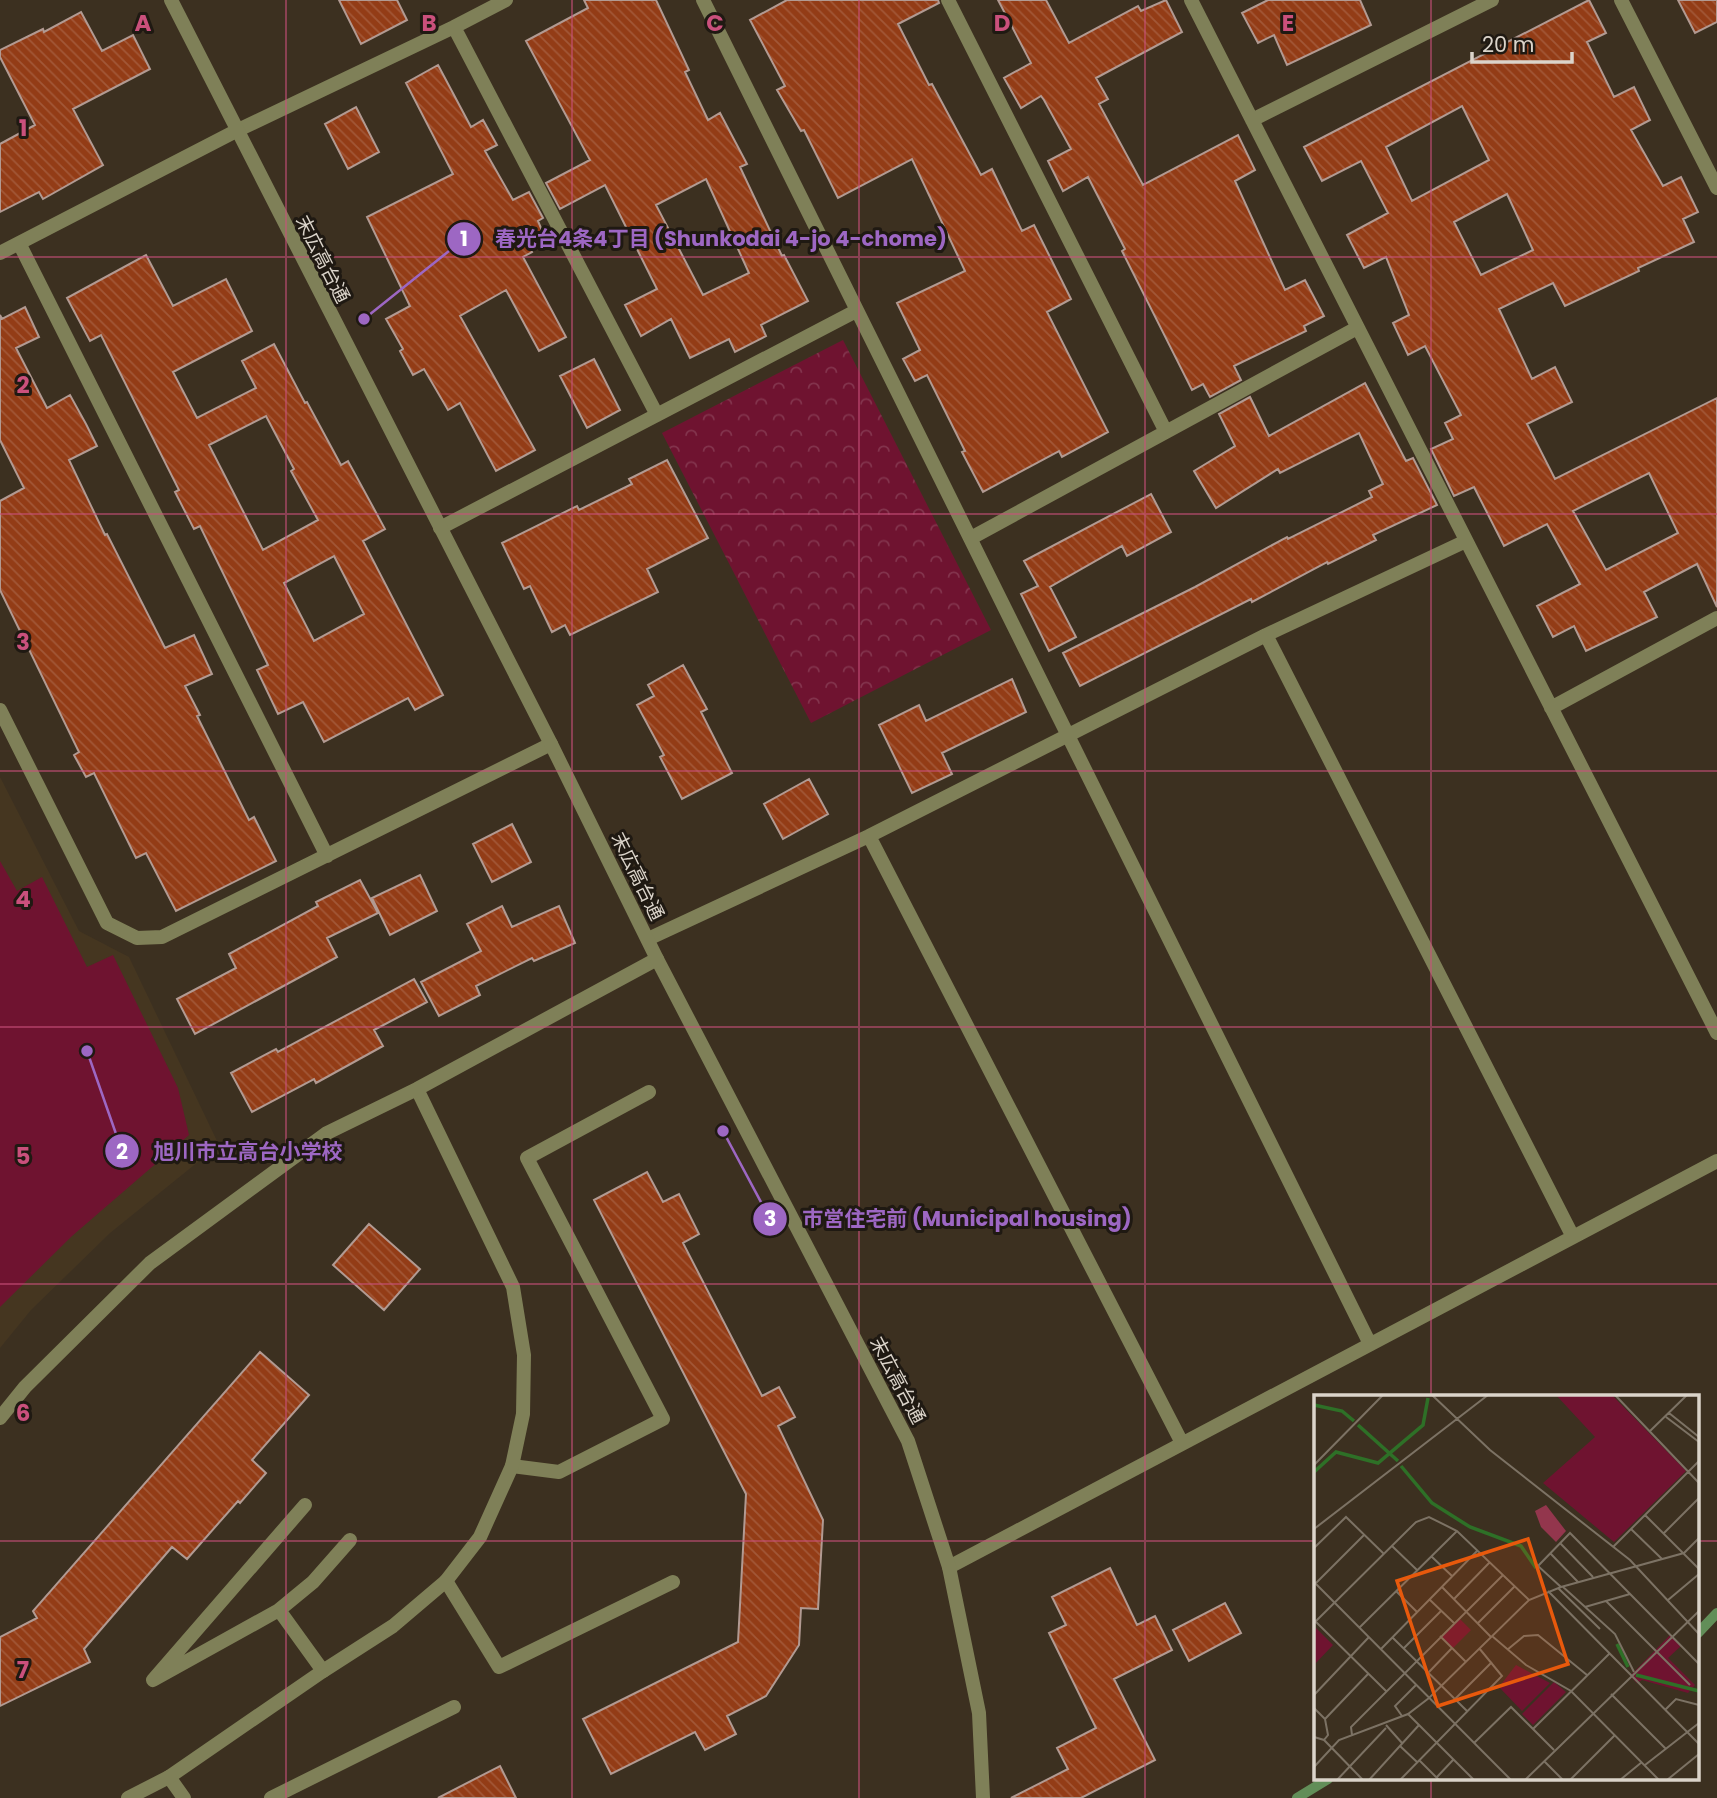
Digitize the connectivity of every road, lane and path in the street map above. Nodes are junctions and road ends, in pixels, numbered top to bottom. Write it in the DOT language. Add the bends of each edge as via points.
graph roads {
  1 [pos="171,0"];
  2 [pos="506,0"];
  3 [pos="703,0"];
  4 [pos="948,0"];
  5 [pos="1191,0"];
  6 [pos="1492,0"];
  7 [pos="1622,0"];
  8 [pos="454,27"];
  9 [pos="1252,120"];
  10 [pos="236,131"];
  11 [pos="1717,188"];
  12 [pos="19,243"];
  13 [pos="0,253"];
  14 [pos="856,311"];
  15 [pos="1357,328"];
  16 [pos="657,415"];
  17 [pos="1166,432"];
  18 [pos="440,528"];
  19 [pos="971,538"];
  20 [pos="1466,541"];
  21 [pos="1717,618"];
  22 [pos="1265,635"];
  23 [pos="1551,708"];
  24 [pos="0,710"];
  25 [pos="1069,734"];
  26 [pos="551,744"];
  27 [pos="869,836"];
  28 [pos="327,856"];
  29 [pos="648,939"];
  30 [pos="657,959"];
  31 [pos="1717,1033"];
  32 [pos="417,1089"];
  33 [pos="649,1092"];
  34 [pos="1717,1161"];
  35 [pos="1573,1237"];
  36 [pos="1370,1344"];
  37 [pos="0,1418"];
  38 [pos="1182,1444"];
  39 [pos="512,1466"];
  40 [pos="305,1505"];
  41 [pos="350,1540"];
  42 [pos="948,1567"];
  43 [pos="446,1581"];
  44 [pos="673,1582"];
  45 [pos="279,1610"];
  46 [pos="323,1671"];
  47 [pos="454,1707"];
  48 [pos="169,1777"];
  49 [pos="128,1798"];
  50 [pos="184,1798"];
  51 [pos="271,1798"];
  52 [pos="983,1798"];
  1 -- 10 [label="street, 末広高台通"];
  2 -- 8 [label="street"];
  3 -- 14 [label="street"];
  4 -- 17 [label="street"];
  5 -- 9 [label="street"];
  6 -- 9 [label="street"];
  7 -- 11 [label="street"];
  8 -- 10 [label="street"];
  8 -- 16 [label="street"];
  9 -- 15 [label="street"];
  10 -- 12 [label="street"];
  10 -- 18 [label="street, 末広高台通"];
  12 -- 13 [label="street"];
  12 -- 28 [label="street"];
  14 -- 16 [label="street"];
  14 -- 19 [label="street"];
  15 -- 17 [label="street"];
  15 -- 20 [label="street"];
  16 -- 18 [label="street"];
  17 -- 19 [label="street"];
  18 -- 26 [label="street, 末広高台通"];
  19 -- 25 [label="street"];
  20 -- 22 [label="street"];
  20 -- 23 [label="street"];
  21 -- 23 [label="street"];
  22 -- 25 [label="street"];
  22 -- 35 [label="street"];
  23 -- 31 [label="street"];
  24 -- 28 [label="street" via="107,923 136,938 162,937"];
  25 -- 27 [label="street"];
  25 -- 36 [label="street"];
  26 -- 28 [label="street"];
  26 -- 29 [label="street, 末広高台通"];
  27 -- 29 [label="street"];
  27 -- 38 [label="street"];
  29 -- 30 [label="street, 末広高台通"];
  30 -- 32 [label="street"];
  30 -- 42 [label="street, 末広高台通" via="908,1441"];
  32 -- 37 [label="street" via="327,1133 150,1264 25,1387"];
  32 -- 39 [label="street" via="513,1287 524,1355 523,1414"];
  33 -- 39 [label="street" via="527,1158 663,1419 559,1472"];
  34 -- 35 [label="street"];
  35 -- 36 [label="street"];
  36 -- 38 [label="street"];
  38 -- 42 [label="street"];
  39 -- 43 [label="street" via="480,1537"];
  40 -- 45 [label="street" via="153,1680"];
  41 -- 45 [label="street" via="313,1582"];
  42 -- 52 [label="street, 末広高台通" via="979,1713"];
  43 -- 44 [label="street" via="499,1667"];
  43 -- 46 [label="street" via="393,1626"];
  45 -- 46 [label="street"];
  46 -- 48 [label="street"];
  47 -- 51 [label="street"];
  48 -- 49 [label="street"];
  48 -- 50 [label="street"];
}
